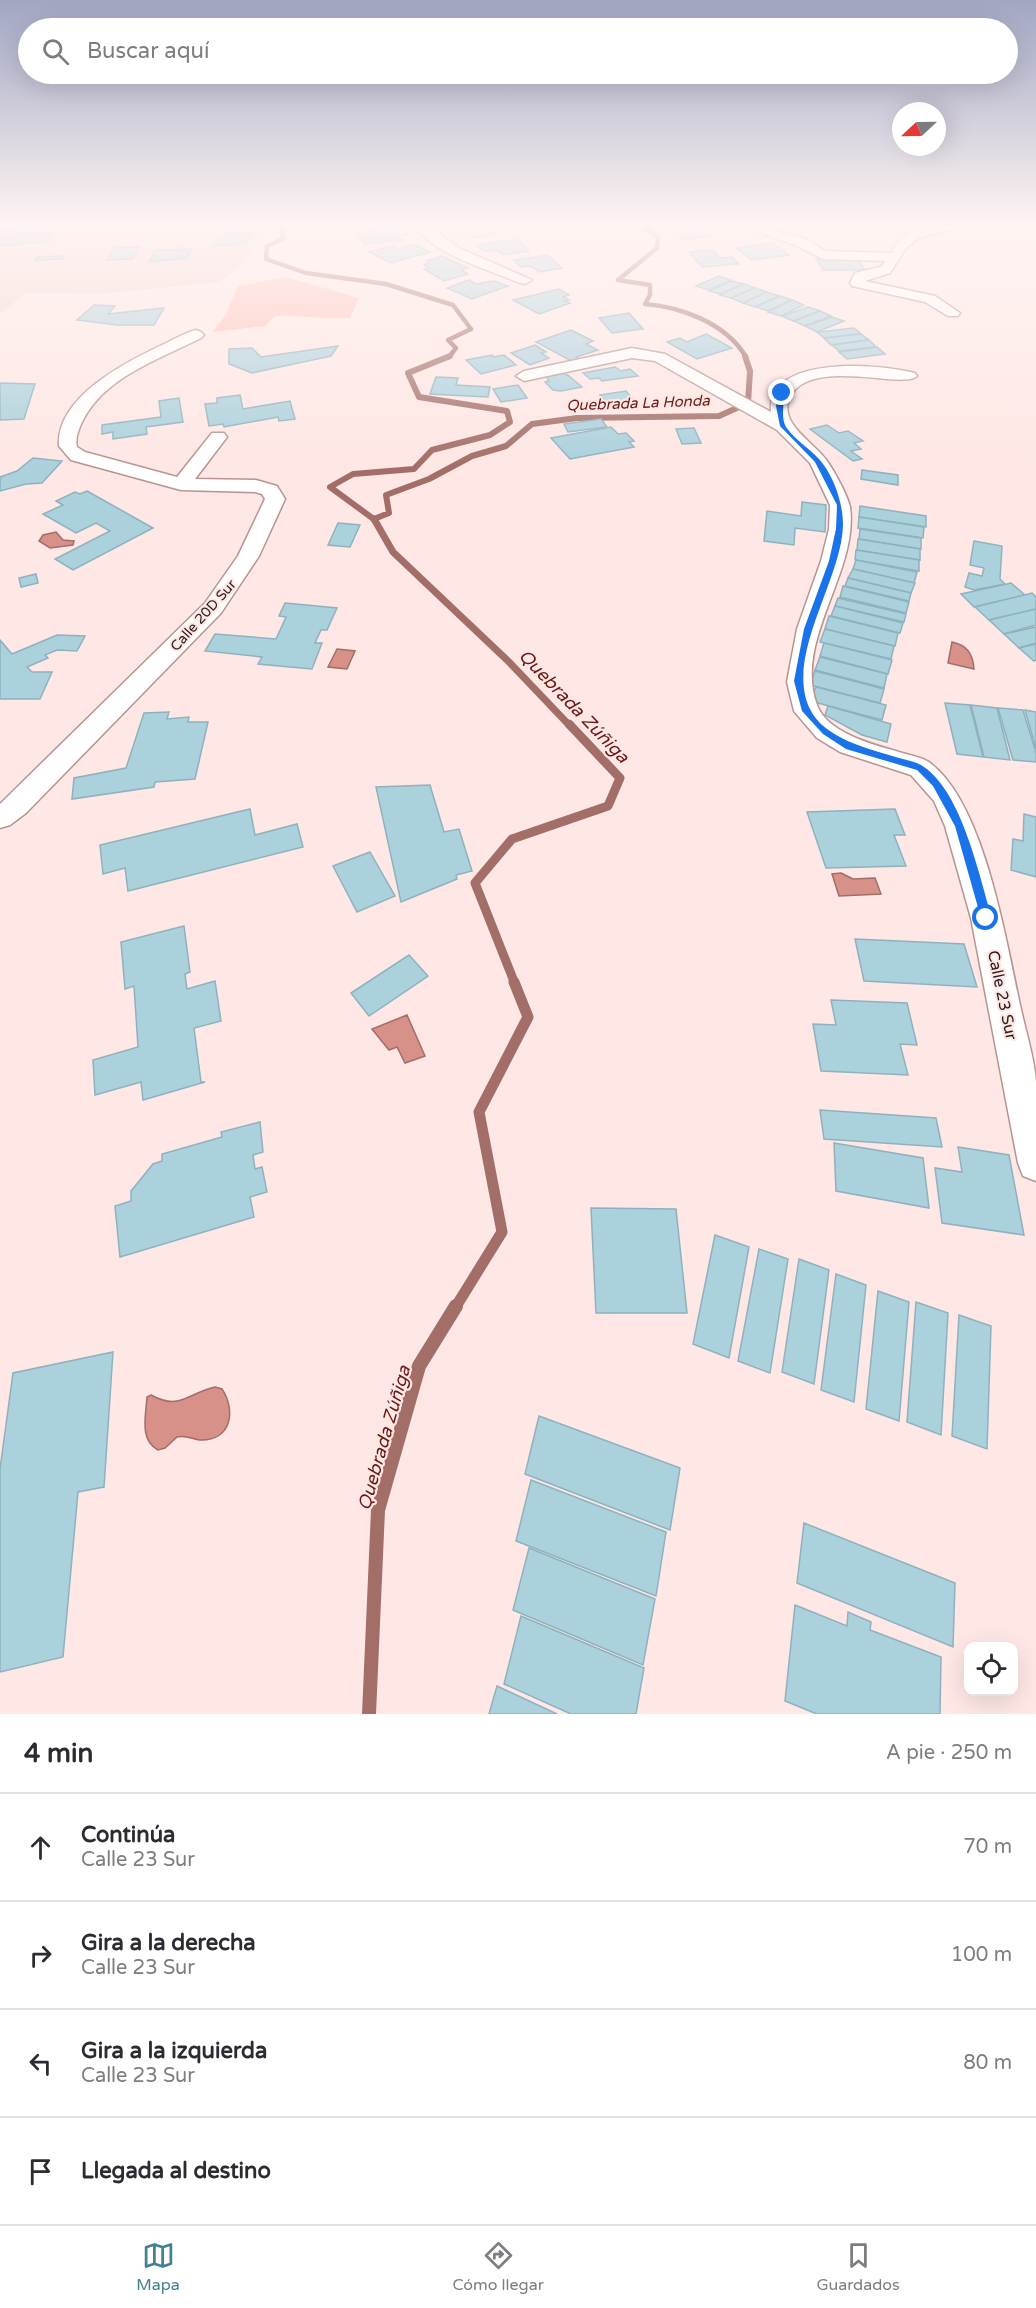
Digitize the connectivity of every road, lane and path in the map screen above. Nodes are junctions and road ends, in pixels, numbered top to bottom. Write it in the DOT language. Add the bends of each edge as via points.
graph roads {
  1 [pos="941,306"];
  2 [pos="953,313"];
  3 [pos="196,335"];
  4 [pos="524,376"];
  5 [pos="909,376"];
  6 [pos="783,426"];
  7 [pos="218,437"];
  8 [pos="181,484"];
  9 [pos="0,818"];
  10 [pos="1036,1163"];
  1 -- 2 [label="street"];
  3 -- 8 [label="street, Calle 20D Sur" via="100,386 77,412 66,442 68,450 78,456"];
  4 -- 6 [label="street, Calle 23 Sur" via="632,353 645,354 671,362"];
  5 -- 6 [label="street" via="865,370 806,377 782,393 779,406"];
  6 -- 10 [label="street, Calle 23 Sur" via="818,461 840,505 832,561 808,629 798,681 806,711 826,732 849,746 920,768 945,796 959,826 986,918"];
  7 -- 8 [label="street"];
  8 -- 9 [label="street, Calle 20D Sur" via="256,486 270,490 275,499 240,573 213,608"];
}
